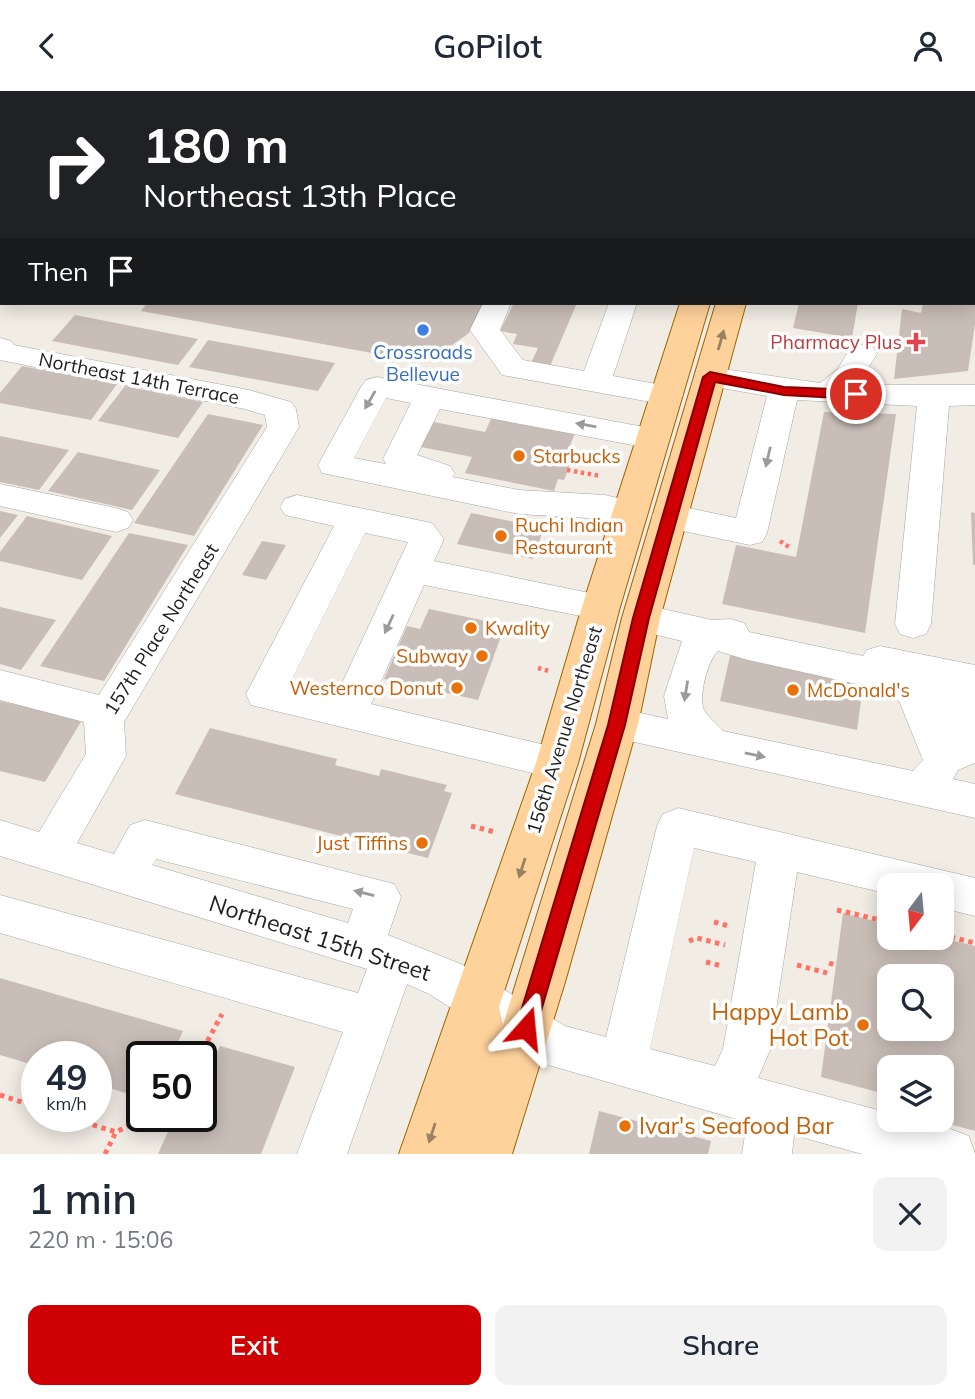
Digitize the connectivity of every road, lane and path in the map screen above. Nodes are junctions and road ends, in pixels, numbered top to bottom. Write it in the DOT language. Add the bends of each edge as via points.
graph roads {
  1 [pos="496,305"];
  2 [pos="622,305"];
  3 [pos="694,305"];
  4 [pos="730,305"];
  5 [pos="1,349"];
  6 [pos="862,354"];
  7 [pos="710,377"];
  8 [pos="595,383"];
  9 [pos="784,391"];
  10 [pos="827,393"];
  11 [pos="667,395"];
  12 [pos="975,395"];
  13 [pos="430,397"];
  14 [pos="934,398"];
  15 [pos="280,409"];
  16 [pos="654,438"];
  17 [pos="568,470"];
  18 [pos="0,495"];
  19 [pos="614,499"];
  20 [pos="297,507"];
  21 [pos="669,516"];
  22 [pos="355,518"];
  23 [pos="116,520"];
  24 [pos="420,554"];
  25 [pos="601,607"];
  26 [pos="641,618"];
  27 [pos="914,624"];
  28 [pos="712,634"];
  29 [pos="975,680"];
  30 [pos="0,685"];
  31 [pos="109,713"];
  32 [pos="347,714"];
  33 [pos="617,725"];
  34 [pos="712,745"];
  35 [pos="557,763"];
  36 [pos="932,774"];
  37 [pos="975,801"];
  38 [pos="471,826"];
  39 [pos="495,832"];
  40 [pos="0,838"];
  41 [pos="779,851"];
  42 [pos="49,852"];
  43 [pos="877,873"];
  44 [pos="954,892"];
  45 [pos="975,897"];
  46 [pos="836,910"];
  47 [pos="0,914"];
  48 [pos="877,919"];
  49 [pos="697,938"];
  50 [pos="954,938"];
  51 [pos="709,941"];
  52 [pos="975,943"];
  53 [pos="378,952"];
  54 [pos="786,962"];
  55 [pos="827,973"];
  56 [pos="239,982"];
  57 [pos="478,999"];
  58 [pos="822,1014"];
  59 [pos="829,1016"];
  60 [pos="372,1019"];
  61 [pos="526,1028"];
  62 [pos="208,1041"];
  63 [pos="623,1065"];
  64 [pos="0,1095"];
  65 [pos="752,1100"];
  66 [pos="21,1102"];
  67 [pos="126,1127"];
  68 [pos="112,1131"];
  69 [pos="116,1132"];
  70 [pos="105,1154"];
  71 [pos="322,1154"];
  72 [pos="425,1154"];
  73 [pos="458,1154"];
  74 [pos="486,1154"];
  75 [pos="766,1154"];
  76 [pos="951,1154"];
  1 -- 8 [label="street" via="485,330 513,368"];
  2 -- 8 [label="street"];
  3 -- 11 [label="main road, 156th Avenue Northeast"];
  7 -- 4 [label="main road, one-way"];
  5 -- 15 [label="street, Northeast 14th Terrace"];
  6 -- 10 [label="street" via="849,376"];
  7 -- 9 [label="street"];
  7 -- 21 [label="main road"];
  8 -- 11 [label="street"];
  9 -- 10 [label="street"];
  9 -- 21 [label="street, one-way" via="750,533"];
  10 -- 14 [label="street"];
  11 -- 16 [label="main road, 156th Avenue Northeast"];
  12 -- 14 [label="street"];
  16 -- 13 [label="street, one-way"];
  13 -- 19 [label="street" via="399,459 421,470"];
  13 -- 19 [label="street, one-way" via="377,387 334,465 519,502"];
  14 -- 27 [label="street"];
  15 -- 31 [label="street, 157th Place Northeast" via="283,427"];
  16 -- 19 [label="main road, 156th Avenue Northeast"];
  17 -- 19 [label="path"];
  18 -- 23 [label="street"];
  19 -- 25 [label="main road, 156th Avenue Northeast"];
  20 -- 22 [label="street"];
  21 -- 26 [label="main road"];
  22 -- 24 [label="street" via="420,532"];
  22 -- 32 [label="street" via="265,694"];
  24 -- 25 [label="street"];
  24 -- 32 [label="street, one-way"];
  25 -- 35 [label="main road, 156th Avenue Northeast"];
  26 -- 28 [label="street"];
  26 -- 33 [label="main road"];
  28 -- 29 [label="street" via="747,632"];
  28 -- 34 [label="street, one-way" via="696,649 683,696 686,716"];
  28 -- 36 [label="street" via="934,686 956,701 965,716 963,751"];
  30 -- 31 [label="street"];
  31 -- 42 [label="street, 157th Place Northeast" via="104,721 106,757"];
  32 -- 35 [label="street"];
  33 -- 34 [label="street"];
  33 -- 61 [label="main road"];
  34 -- 36 [label="street, one-way"];
  35 -- 57 [label="main road, 156th Avenue Northeast, one-way"];
  36 -- 37 [label="street"];
  38 -- 39 [label="path"];
  40 -- 42 [label="street, Northeast 15th Street"];
  41 -- 43 [label="street"];
  41 -- 63 [label="street" via="678,826"];
  41 -- 65 [label="street" via="746,1050 734,1078"];
  42 -- 53 [label="street, Northeast 15th Street"];
  44 -- 45 [label="street"];
  46 -- 48 [label="path"];
  47 -- 56 [label="street"];
  49 -- 51 [label="path"];
  50 -- 52 [label="path"];
  53 -- 57 [label="street, Northeast 15th Street" via="445,979"];
  53 -- 60 [label="street"];
  54 -- 55 [label="path"];
  56 -- 60 [label="street"];
  56 -- 62 [label="path"];
  57 -- 61 [label="street, Northeast 15th Street"];
  57 -- 72 [label="main road, 156th Avenue Northeast, one-way"];
  57 -- 73 [label="main road" via="481,1075"];
  58 -- 59 [label="path"];
  60 -- 71 [label="street"];
  61 -- 63 [label="street, Northeast 15th Street" via="555,1046"];
  61 -- 74 [label="main road"];
  63 -- 65 [label="street, Northeast 15th Street"];
  64 -- 66 [label="path"];
  65 -- 75 [label="street"];
  65 -- 76 [label="street, Northeast 15th Street"];
  67 -- 69 [label="path"];
  68 -- 69 [label="path"];
  69 -- 70 [label="path"];
}
